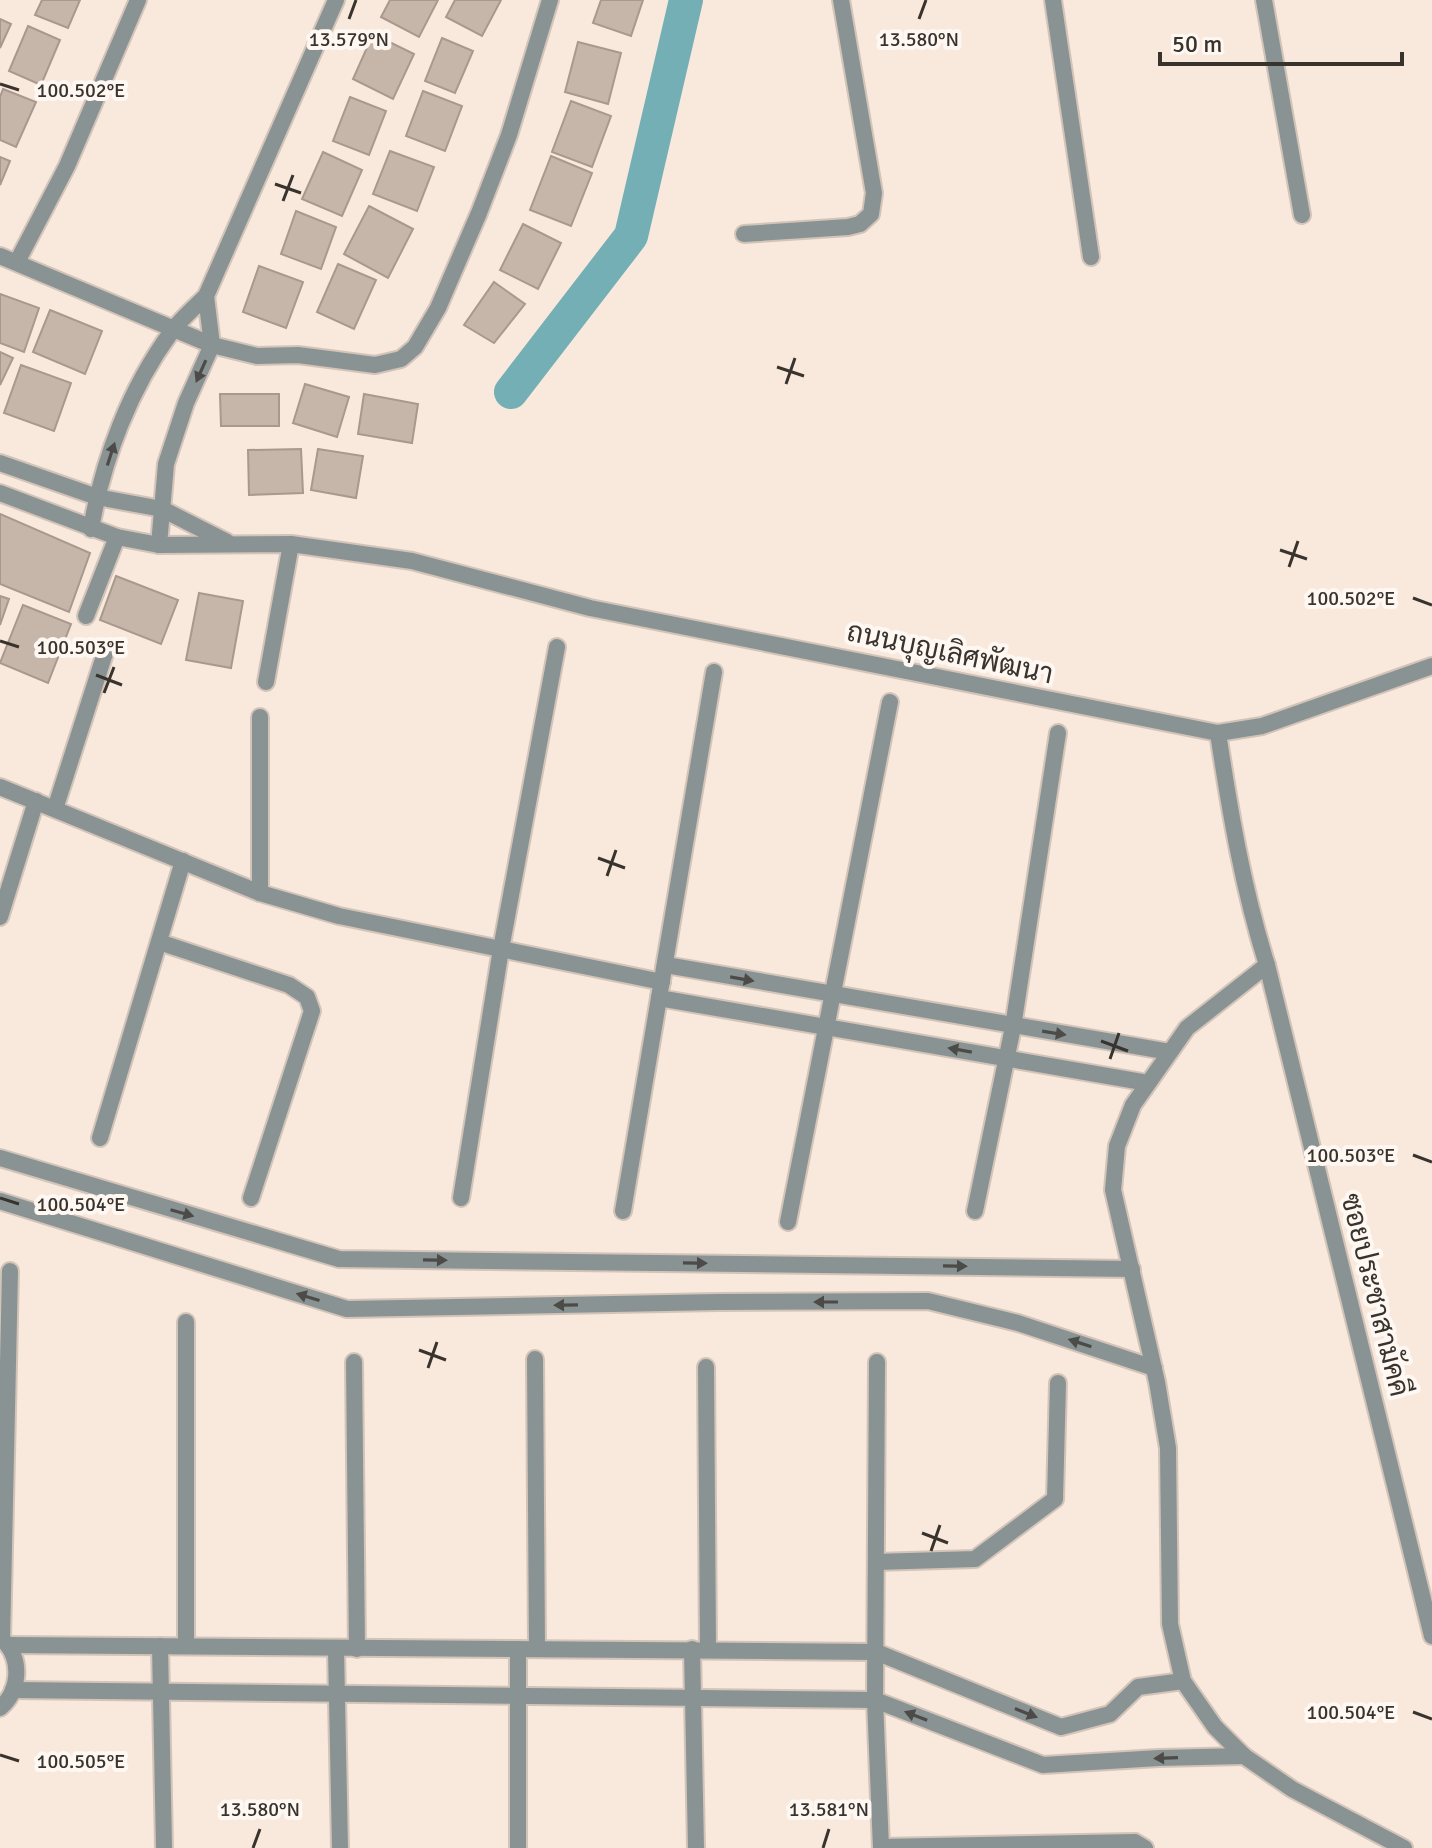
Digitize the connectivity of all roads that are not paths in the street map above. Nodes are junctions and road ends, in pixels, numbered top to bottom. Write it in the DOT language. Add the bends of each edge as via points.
graph roads {
  1 [pos="138,0"];
  2 [pos="336,0"];
  3 [pos="550,0"];
  4 [pos="841,0"];
  5 [pos="1053,0"];
  6 [pos="1264,0"];
  7 [pos="1302,215"];
  8 [pos="744,234"];
  9 [pos="0,256"];
  10 [pos="1091,257"];
  11 [pos="17,262"];
  12 [pos="206,296"];
  13 [pos="173,329"];
  14 [pos="212,345"];
  15 [pos="0,463"];
  16 [pos="0,493"];
  17 [pos="97,497"];
  18 [pos="162,509"];
  19 [pos="91,529"];
  20 [pos="117,537"];
  21 [pos="232,544"];
  22 [pos="291,544"];
  23 [pos="159,545"];
  24 [pos="86,616"];
  25 [pos="557,647"];
  26 [pos="106,650"];
  27 [pos="1432,666"];
  28 [pos="714,672"];
  29 [pos="266,682"];
  30 [pos="890,702"];
  31 [pos="260,717"];
  32 [pos="1058,733"];
  33 [pos="1218,733"];
  34 [pos="0,787"];
  35 [pos="36,801"];
  36 [pos="55,809"];
  37 [pos="183,861"];
  38 [pos="260,893"];
  39 [pos="0,917"];
  40 [pos="159,942"];
  41 [pos="501,949"];
  42 [pos="1267,965"];
  43 [pos="662,982"];
  44 [pos="832,995"];
  45 [pos="827,1026"];
  46 [pos="1013,1027"];
  47 [pos="1170,1052"];
  48 [pos="1007,1058"];
  49 [pos="1148,1083"];
  50 [pos="100,1138"];
  51 [pos="0,1158"];
  52 [pos="251,1198"];
  53 [pos="461,1198"];
  54 [pos="0,1201"];
  55 [pos="623,1211"];
  56 [pos="975,1211"];
  57 [pos="788,1222"];
  58 [pos="1132,1269"];
  59 [pos="10,1271"];
  60 [pos="186,1322"];
  61 [pos="535,1359"];
  62 [pos="354,1362"];
  63 [pos="877,1362"];
  64 [pos="706,1367"];
  65 [pos="1154,1368"];
  66 [pos="1058,1383"];
  67 [pos="876,1562"];
  68 [pos="1432,1636"];
  69 [pos="3,1640"];
  70 [pos="160,1646"];
  71 [pos="186,1646"];
  72 [pos="336,1649"];
  73 [pos="357,1649"];
  74 [pos="518,1649"];
  75 [pos="537,1649"];
  76 [pos="700,1649"];
  77 [pos="876,1652"];
  78 [pos="1183,1681"];
  79 [pos="13,1690"];
  80 [pos="161,1692"];
  81 [pos="337,1694"];
  82 [pos="519,1696"];
  83 [pos="693,1698"];
  84 [pos="875,1700"];
  85 [pos="0,1708"];
  86 [pos="1244,1756"];
  87 [pos="1045,1846"];
  88 [pos="881,1847"];
  89 [pos="164,1848"];
  90 [pos="340,1848"];
  91 [pos="518,1848"];
  92 [pos="696,1848"];
  93 [pos="1145,1848"];
  94 [pos="1404,1848"];
  1 -- 11 [label="street" via="67,166"];
  2 -- 12 [label="street"];
  3 -- 14 [label="street" via="479,213 415,347 401,359 375,365 298,355 257,356"];
  4 -- 8 [label="street" via="874,193 871,214 848,227"];
  5 -- 10 [label="street"];
  6 -- 7 [label="street"];
  9 -- 11 [label="street"];
  11 -- 13 [label="street"];
  12 -- 13 [label="street"];
  12 -- 14 [label="street"];
  13 -- 14 [label="street"];
  17 -- 13 [label="street, one-way" via="120,427"];
  14 -- 18 [label="street, one-way" via="166,464"];
  15 -- 17 [label="street"];
  16 -- 19 [label="street, ถนนบุญเลิศพัฒนา"];
  17 -- 18 [label="street"];
  17 -- 19 [label="street"];
  18 -- 21 [label="street"];
  18 -- 23 [label="street"];
  19 -- 20 [label="street, ถนนบุญเลิศพัฒนา"];
  20 -- 23 [label="street, ถนนบุญเลิศพัฒนา"];
  20 -- 24 [label="street"];
  21 -- 22 [label="street, ถนนบุญเลิศพัฒนา"];
  21 -- 23 [label="street, ถนนบุญเลิศพัฒนา"];
  22 -- 29 [label="street"];
  22 -- 33 [label="street, ถนนบุญเลิศพัฒนา" via="412,561 590,608"];
  25 -- 41 [label="street"];
  26 -- 36 [label="street"];
  27 -- 33 [label="street, ถนนบุญเลิศพัฒนา" via="1262,726"];
  28 -- 43 [label="street"];
  30 -- 44 [label="street"];
  31 -- 38 [label="street"];
  32 -- 46 [label="street"];
  33 -- 42 [label="street, ซอยประชาสามัคคี" via="1232,827"];
  34 -- 35 [label="street"];
  35 -- 36 [label="street"];
  35 -- 39 [label="street"];
  36 -- 37 [label="street"];
  37 -- 38 [label="street"];
  37 -- 40 [label="street"];
  38 -- 41 [label="street" via="339,916"];
  40 -- 50 [label="street"];
  40 -- 52 [label="street" via="289,985 307,997 312,1011"];
  41 -- 43 [label="street"];
  41 -- 53 [label="street"];
  42 -- 47 [label="street" via="1187,1028"];
  42 -- 68 [label="street, ซอยประชาสามัคคี"];
  43 -- 44 [label="street, one-way"];
  43 -- 45 [label="street"];
  43 -- 55 [label="street"];
  44 -- 45 [label="street"];
  44 -- 46 [label="street"];
  48 -- 45 [label="street, one-way"];
  45 -- 57 [label="street"];
  46 -- 47 [label="street, one-way"];
  46 -- 48 [label="street"];
  47 -- 49 [label="street"];
  48 -- 49 [label="street"];
  48 -- 56 [label="street"];
  49 -- 58 [label="street" via="1117,1146 1113,1190"];
  51 -- 58 [label="street, one-way" via="339,1259"];
  65 -- 54 [label="street, one-way" via="1018,1323 928,1301 347,1309"];
  58 -- 65 [label="street"];
  59 -- 69 [label="street"];
  60 -- 71 [label="street"];
  61 -- 75 [label="street"];
  62 -- 73 [label="street"];
  63 -- 67 [label="street"];
  64 -- 76 [label="street"];
  65 -- 78 [label="street" via="1168,1448 1170,1624"];
  66 -- 67 [label="street" via="1055,1499 975,1559"];
  67 -- 77 [label="street"];
  69 -- 70 [label="street"];
  69 -- 79 [label="street" via="15,1659"];
  70 -- 71 [label="street"];
  70 -- 80 [label="street"];
  71 -- 72 [label="street"];
  72 -- 73 [label="street"];
  72 -- 81 [label="street"];
  73 -- 74 [label="street"];
  74 -- 75 [label="street"];
  74 -- 82 [label="street"];
  75 -- 76 [label="street"];
  76 -- 77 [label="street"];
  76 -- 83 [label="street"];
  77 -- 78 [label="street, one-way" via="1061,1727 1110,1714 1138,1687"];
  77 -- 84 [label="street"];
  78 -- 86 [label="street" via="1215,1727"];
  79 -- 80 [label="street"];
  79 -- 85 [label="street"];
  80 -- 81 [label="street"];
  80 -- 89 [label="street"];
  81 -- 82 [label="street"];
  81 -- 90 [label="street"];
  82 -- 83 [label="street"];
  82 -- 91 [label="street"];
  83 -- 84 [label="street"];
  83 -- 92 [label="street"];
  86 -- 84 [label="street, one-way" via="1043,1765"];
  84 -- 88 [label="street"];
  86 -- 94 [label="street" via="1292,1789"];
  87 -- 88 [label="street"];
  87 -- 93 [label="street" via="1135,1842"];
}
